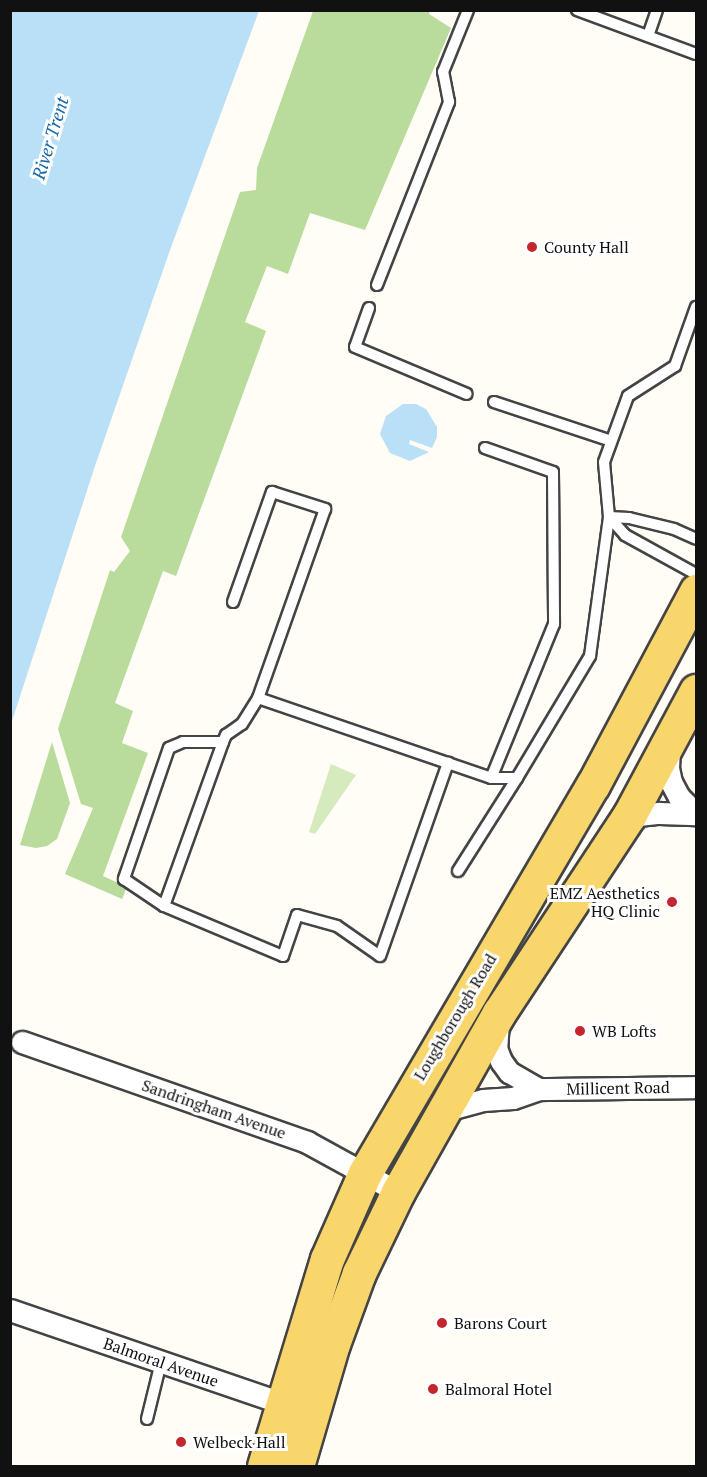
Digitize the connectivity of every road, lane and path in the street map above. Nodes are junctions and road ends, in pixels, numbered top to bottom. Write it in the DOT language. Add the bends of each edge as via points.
graph roads {
  1 [pos="468,10"];
  2 [pos="657,10"];
  3 [pos="580,11"];
  4 [pos="648,36"];
  5 [pos="696,54"];
  6 [pos="377,285"];
  7 [pos="696,306"];
  8 [pos="369,308"];
  9 [pos="467,394"];
  10 [pos="494,402"];
  11 [pos="611,441"];
  12 [pos="485,448"];
  13 [pos="609,517"];
  14 [pos="696,539"];
  15 [pos="696,574"];
  16 [pos="696,591"];
  17 [pos="233,602"];
  18 [pos="696,691"];
  19 [pos="258,698"];
  20 [pos="678,732"];
  21 [pos="223,742"];
  22 [pos="448,763"];
  23 [pos="491,778"];
  24 [pos="517,778"];
  25 [pos="696,814"];
  26 [pos="629,816"];
  27 [pos="458,871"];
  28 [pos="164,906"];
  29 [pos="499,1013"];
  30 [pos="22,1042"];
  31 [pos="696,1087"];
  32 [pos="539,1089"];
  33 [pos="442,1111"];
  34 [pos="365,1173"];
  35 [pos="398,1192"];
  36 [pos="10,1310"];
  37 [pos="160,1362"];
  38 [pos="297,1408"];
  39 [pos="147,1419"];
  40 [pos="264,1467"];
  41 [pos="297,1467"];
  1 -- 6 [label="lane" via="443,72 449,102"];
  2 -- 4 [label="lane"];
  3 -- 4 [label="lane"];
  4 -- 5 [label="lane"];
  7 -- 11 [label="lane" via="675,366 628,396"];
  8 -- 9 [label="lane" via="355,347"];
  10 -- 11 [label="lane"];
  11 -- 13 [label="lane" via="604,462"];
  12 -- 23 [label="lane" via="553,472 554,624"];
  13 -- 14 [label="lane" via="674,529"];
  13 -- 15 [label="lane" via="625,535"];
  13 -- 24 [label="lane" via="590,656"];
  16 -- 34 [label="main road, Loughborough Road" via="593,785"];
  17 -- 19 [label="lane" via="272,492 325,509"];
  18 -- 20 [label="main road, Loughborough Road"];
  19 -- 21 [label="lane" via="242,724 226,735"];
  19 -- 22 [label="lane"];
  20 -- 25 [label="street" via="668,768 671,782"];
  20 -- 26 [label="main road, Loughborough Road"];
  21 -- 28 [label="lane"];
  21 -- 28 [label="lane" via="183,742 169,748 124,879"];
  22 -- 23 [label="lane"];
  22 -- 28 [label="lane" via="380,956 338,926 297,915 283,956"];
  23 -- 24 [label="lane"];
  24 -- 27 [label="lane"];
  25 -- 26 [label="street"];
  26 -- 29 [label="main road, Loughborough Road"];
  29 -- 32 [label="street" via="496,1048 501,1061 509,1072"];
  29 -- 33 [label="main road, Loughborough Road"];
  30 -- 34 [label="street, Sandringham Avenue" via="307,1142"];
  31 -- 32 [label="street, Millicent Road"];
  32 -- 33 [label="street, Millicent Road" via="513,1098 483,1100"];
  33 -- 35 [label="main road, Loughborough Road"];
  34 -- 35 [label="street, Sandringham Avenue"];
  34 -- 38 [label="main road, Loughborough Road" via="327,1258"];
  35 -- 38 [label="main road, Loughborough Road"];
  36 -- 37 [label="street, Balmoral Avenue"];
  37 -- 38 [label="street, Balmoral Avenue"];
  37 -- 39 [label="lane"];
  38 -- 40 [label="main road, Loughborough Road"];
  38 -- 41 [label="main road, Loughborough Road"];
}
